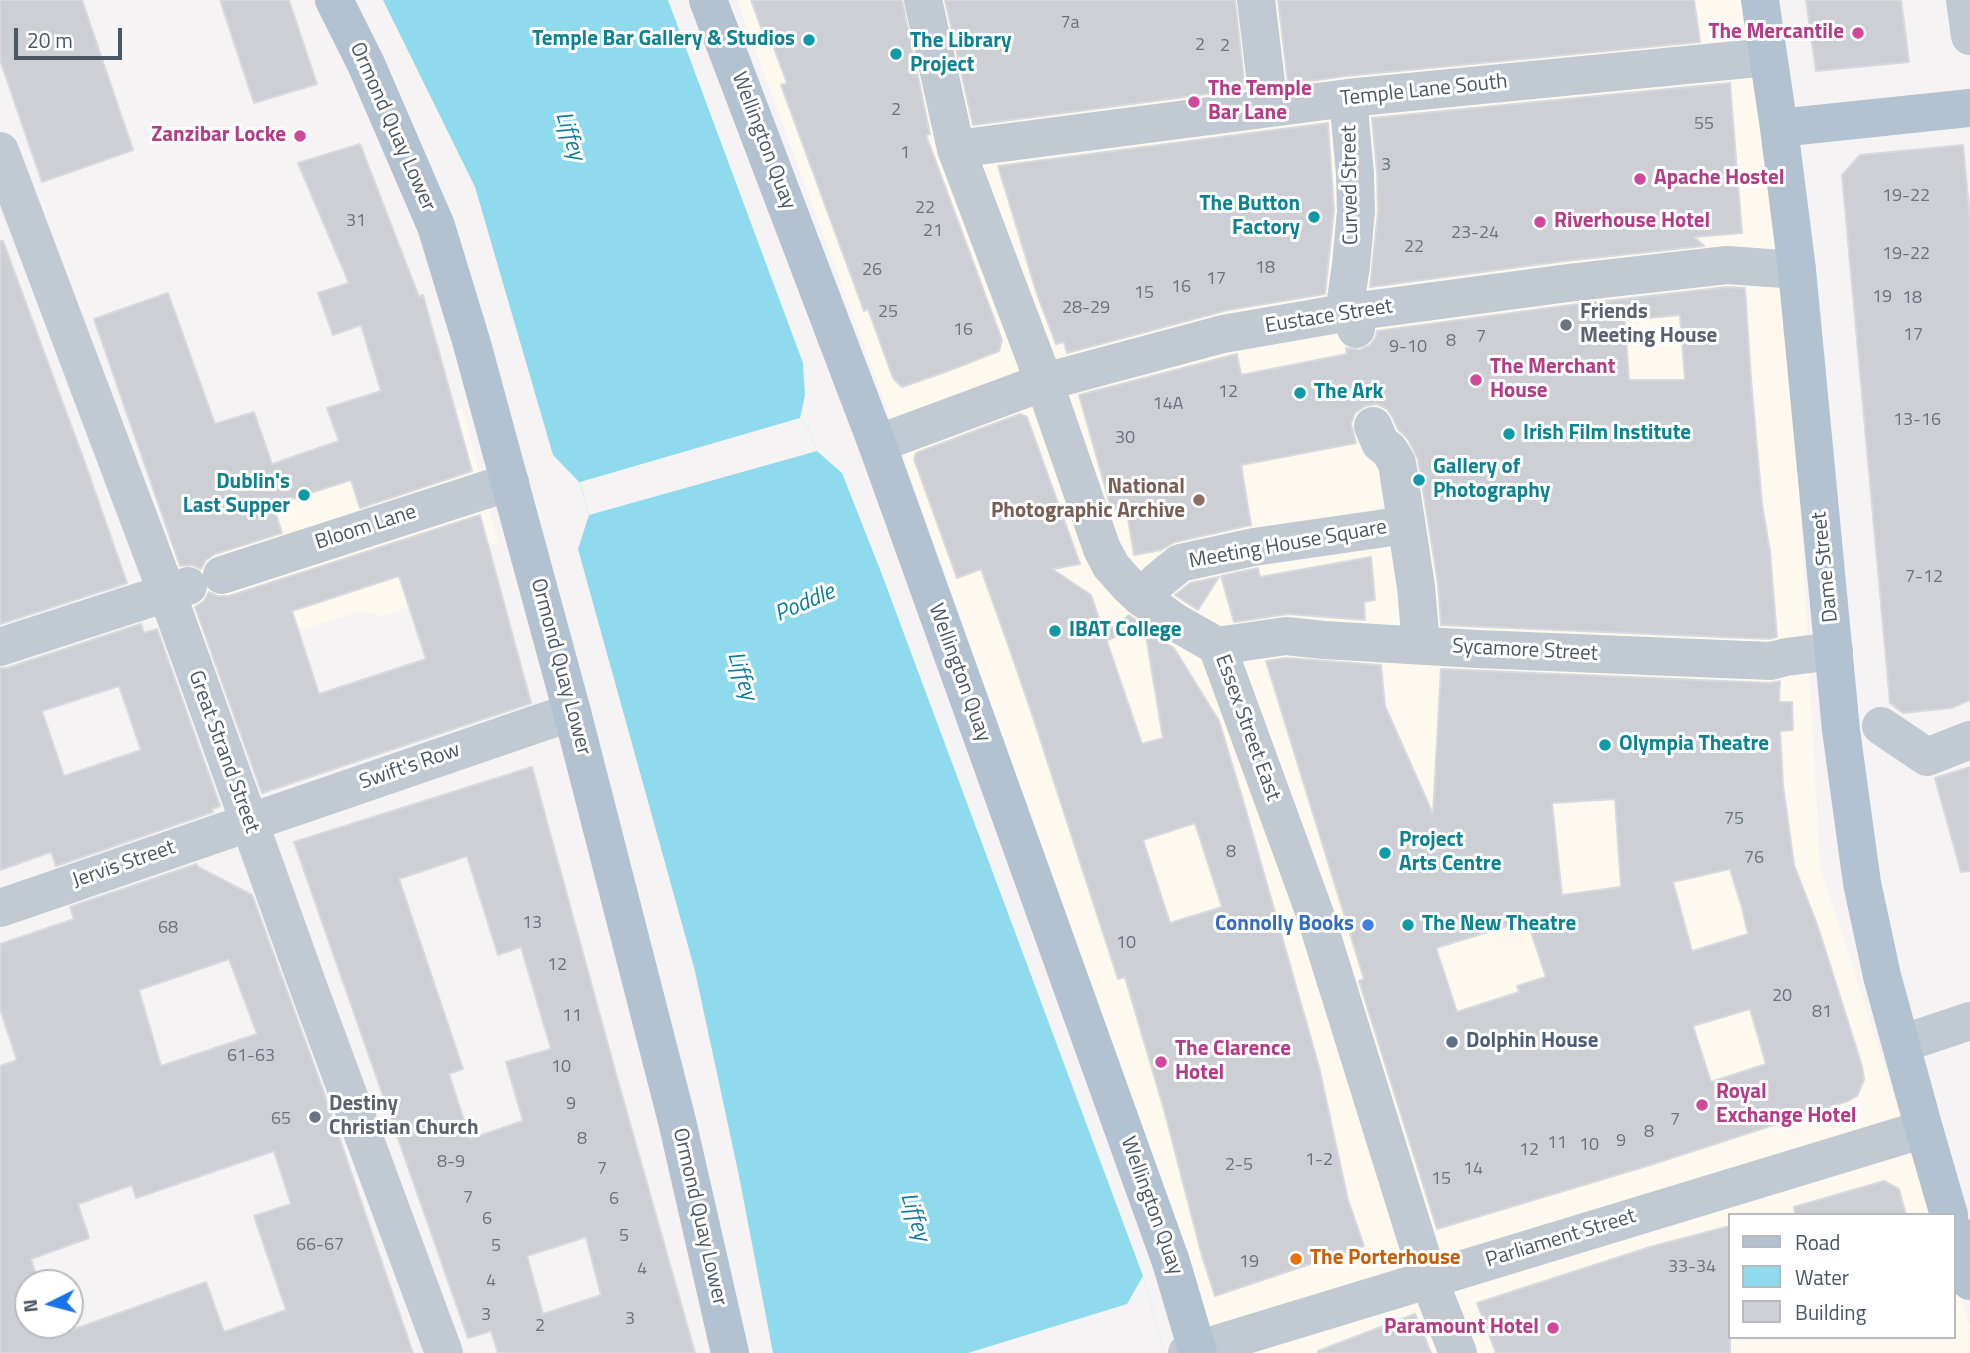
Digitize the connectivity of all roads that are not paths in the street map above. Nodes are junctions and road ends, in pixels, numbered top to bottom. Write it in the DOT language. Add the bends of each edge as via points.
graph roads {
  1 [pos="334,0"];
  2 [pos="709,0"];
  3 [pos="923,0"];
  4 [pos="1256,0"];
  5 [pos="1760,0"];
  6 [pos="1965,0"];
  7 [pos="1970,36"];
  8 [pos="1768,57"];
  9 [pos="1348,98"];
  10 [pos="1269,108"];
  11 [pos="1970,108"];
  12 [pos="1779,128"];
  13 [pos="956,149"];
  14 [pos="0,151"];
  15 [pos="1797,270"];
  16 [pos="1350,321"];
  17 [pos="1044,382"];
  18 [pos="1373,426"];
  19 [pos="877,444"];
  20 [pos="510,482"];
  21 [pos="1406,525"];
  22 [pos="192,584"];
  23 [pos="1142,598"];
  24 [pos="1421,645"];
  25 [pos="1217,646"];
  26 [pos="0,647"];
  27 [pos="1834,651"];
  28 [pos="572,712"];
  29 [pos="1881,726"];
  30 [pos="1970,740"];
  31 [pos="249,823"];
  32 [pos="0,908"];
  33 [pos="1970,1021"];
  34 [pos="1901,1044"];
  35 [pos="1924,1129"];
  36 [pos="1949,1213"];
  37 [pos="1956,1237"];
  38 [pos="1969,1277"];
  39 [pos="1429,1280"];
  40 [pos="1194,1352"];
  41 [pos="444,1353"];
  42 [pos="730,1353"];
  43 [pos="1458,1353"];
  1 -- 20 [label="main road, Ormond Quay Lower" via="436,226"];
  2 -- 19 [label="main road, Wellington Quay"];
  3 -- 13 [label="street, Essex Street East"];
  4 -- 10 [label="street"];
  5 -- 8 [label="main road, Dame Street"];
  6 -- 7 [label="street"];
  8 -- 9 [label="street, Temple Lane South"];
  8 -- 12 [label="main road, Dame Street"];
  9 -- 10 [label="street, Temple Lane South"];
  9 -- 16 [label="street, Curved Street" via="1356,211"];
  10 -- 13 [label="street, Temple Lane South"];
  11 -- 12 [label="main road"];
  12 -- 15 [label="main road, Dame Street"];
  13 -- 17 [label="street, Essex Street East"];
  14 -- 22 [label="street, Great Strand Street"];
  15 -- 16 [label="street, Eustace Street" via="1727,265 1568,283"];
  15 -- 27 [label="main road, Dame Street"];
  16 -- 17 [label="street, Eustace Street" via="1223,334"];
  17 -- 19 [label="street, Eustace Street"];
  17 -- 23 [label="street, Essex Street East" via="1102,548 1111,566"];
  18 -- 21 [label="street, Meeting House Square" via="1397,463"];
  19 -- 40 [label="main road, Wellington Quay" via="1167,1249"];
  20 -- 22 [label="street, Bloom Lane"];
  20 -- 28 [label="main road, Ormond Quay Lower"];
  21 -- 23 [label="street, Meeting House Square" via="1254,547 1180,563"];
  21 -- 24 [label="street, Meeting House Square"];
  22 -- 26 [label="street, Bloom Lane"];
  22 -- 31 [label="street, Great Strand Street"];
  23 -- 25 [label="street, Essex Street East"];
  24 -- 25 [label="street, Sycamore Street" via="1286,636"];
  24 -- 27 [label="street, Sycamore Street" via="1771,661"];
  25 -- 39 [label="street, Essex Street East" via="1315,914"];
  27 -- 34 [label="main road, Dame Street" via="1862,883"];
  28 -- 31 [label="street, Swift's Row"];
  28 -- 42 [label="main road, Ormond Quay Lower" via="677,1121"];
  29 -- 30 [label="street" via="1927,757"];
  31 -- 32 [label="street, Jervis Street"];
  31 -- 41 [label="street, Great Strand Street"];
  33 -- 34 [label="street"];
  34 -- 35 [label="main road, Dame Street"];
  35 -- 36 [label="main road, Dame Street"];
  35 -- 39 [label="street, Parliament Street"];
  37 -- 38 [label="main road"];
  39 -- 40 [label="street, Parliament Street"];
  39 -- 43 [label="street, Essex Street East"];
}
